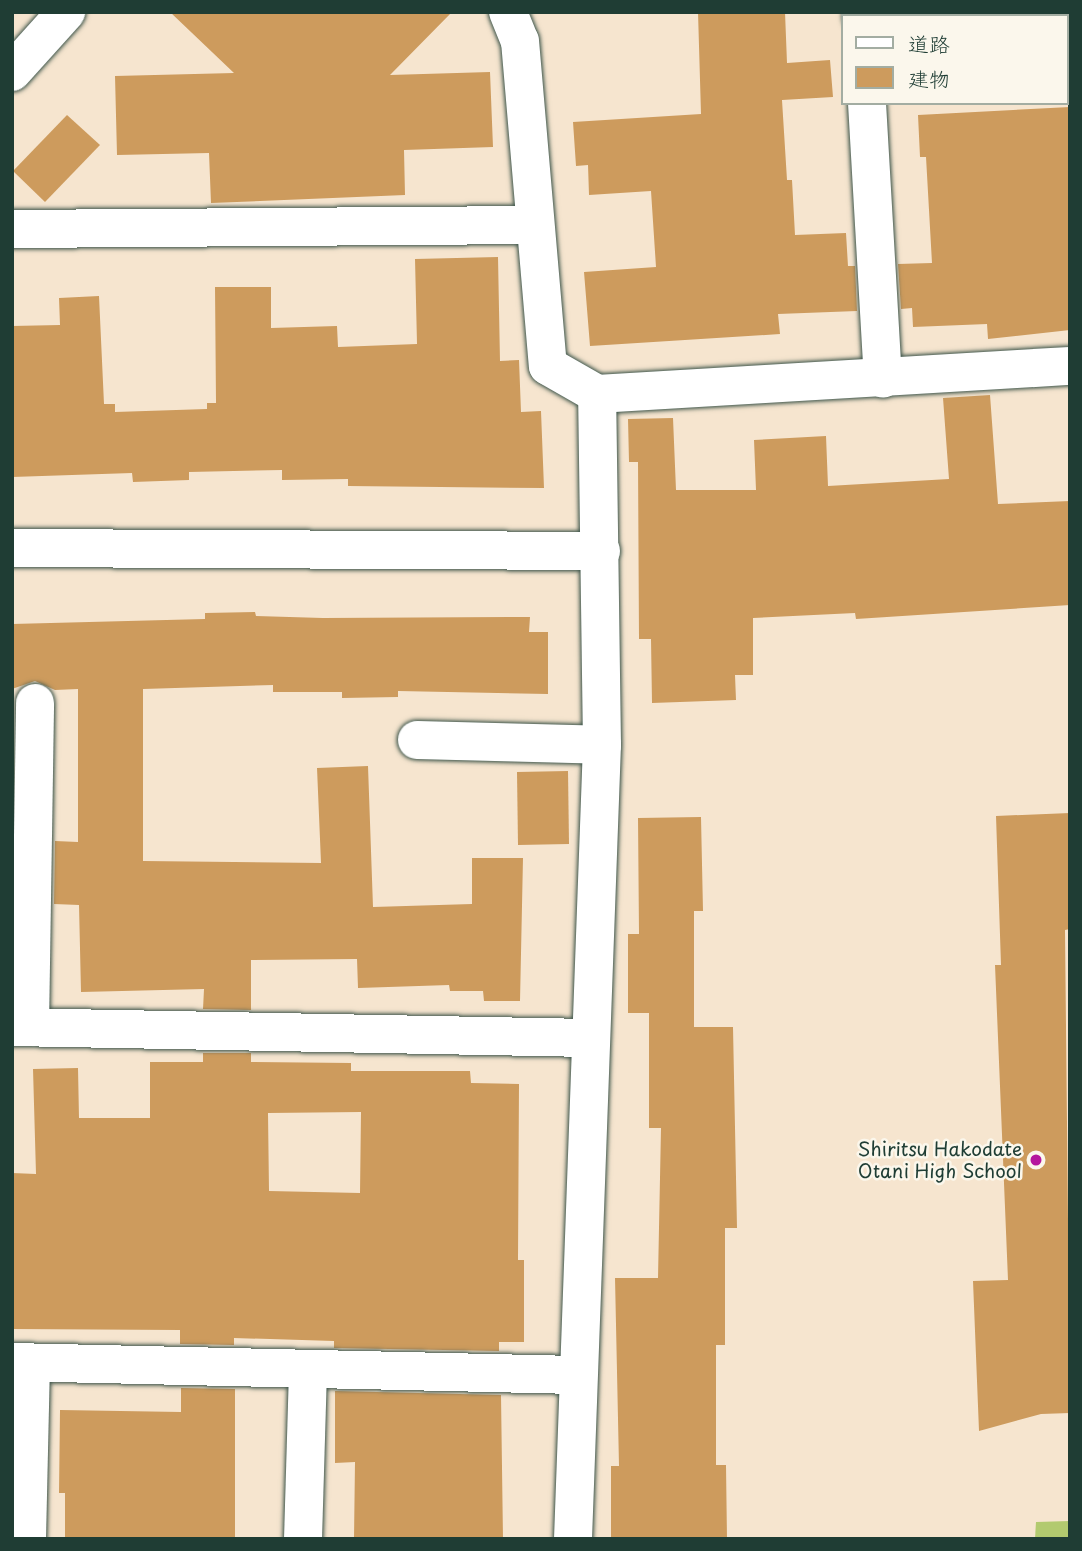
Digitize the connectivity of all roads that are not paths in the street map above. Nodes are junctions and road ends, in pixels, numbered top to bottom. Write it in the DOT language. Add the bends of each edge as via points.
graph roads {
  1 [pos="66,12"];
  2 [pos="508,12"];
  3 [pos="12,72"];
  4 [pos="867,105"];
  5 [pos="535,225"];
  6 [pos="12,229"];
  7 [pos="1070,366"];
  8 [pos="883,379"];
  9 [pos="597,394"];
  10 [pos="12,548"];
  11 [pos="601,551"];
  12 [pos="35,703"];
  13 [pos="416,740"];
  14 [pos="602,745"];
  15 [pos="21,1027"];
  16 [pos="591,1038"];
  17 [pos="22,1363"];
  18 [pos="309,1369"];
  19 [pos="577,1375"];
  20 [pos="26,1539"];
  21 [pos="303,1539"];
  22 [pos="573,1539"];
  1 -- 3 [label="street"];
  2 -- 5 [label="street" via="520,41"];
  4 -- 8 [label="street"];
  5 -- 6 [label="street"];
  5 -- 9 [label="street" via="548,366"];
  7 -- 8 [label="street"];
  8 -- 9 [label="street"];
  9 -- 11 [label="street"];
  10 -- 11 [label="street"];
  11 -- 14 [label="street"];
  12 -- 15 [label="street"];
  13 -- 14 [label="street"];
  14 -- 16 [label="street"];
  15 -- 16 [label="street"];
  16 -- 19 [label="street"];
  17 -- 18 [label="street"];
  17 -- 20 [label="street"];
  18 -- 19 [label="street"];
  18 -- 21 [label="street"];
  19 -- 22 [label="street"];
}
